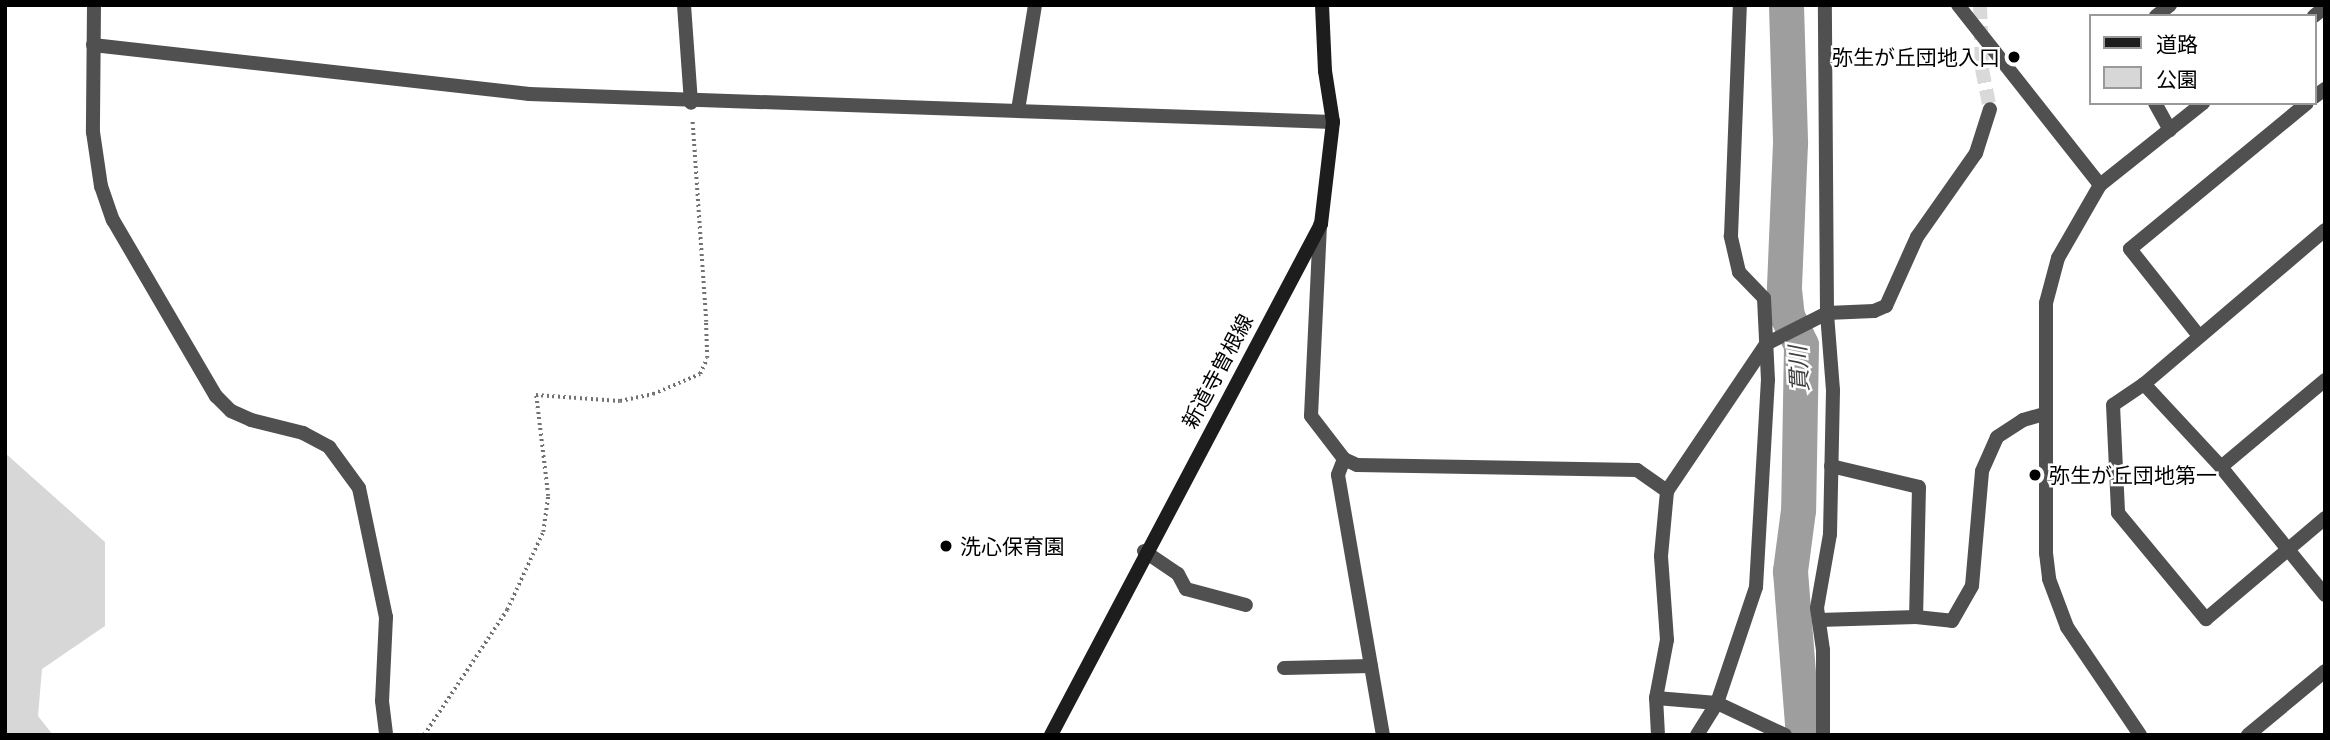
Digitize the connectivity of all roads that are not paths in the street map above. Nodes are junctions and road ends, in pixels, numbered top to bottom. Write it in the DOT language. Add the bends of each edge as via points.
graph roads {
  1 [pos="94,5"];
  2 [pos="684,5"];
  3 [pos="1035,5"];
  4 [pos="1322,5"];
  5 [pos="1740,5"];
  6 [pos="1825,5"];
  7 [pos="1958,5"];
  8 [pos="93,45"];
  9 [pos="691,103"];
  10 [pos="2156,105"];
  11 [pos="2201,105"];
  12 [pos="2305,105"];
  13 [pos="1990,108"];
  14 [pos="1018,110"];
  15 [pos="1333,122"];
  16 [pos="2170,130"];
  17 [pos="2100,185"];
  18 [pos="1321,224"];
  19 [pos="2325,230"];
  20 [pos="1822,314"];
  21 [pos="2199,336"];
  22 [pos="1773,342"];
  23 [pos="2325,380"];
  24 [pos="2144,384"];
  25 [pos="2044,414"];
  26 [pos="1344,459"];
  27 [pos="1831,466"];
  28 [pos="2221,467"];
  29 [pos="1667,491"];
  30 [pos="2325,518"];
  31 [pos="2288,549"];
  32 [pos="1144,551"];
  33 [pos="2325,595"];
  34 [pos="1246,606"];
  35 [pos="1916,617"];
  36 [pos="1819,620"];
  37 [pos="1371,666"];
  38 [pos="1284,668"];
  39 [pos="2325,671"];
  40 [pos="1656,698"];
  41 [pos="1720,705"];
  42 [pos="1781,732"];
  43 [pos="386,735"];
  44 [pos="1051,735"];
  45 [pos="1383,735"];
  46 [pos="1658,735"];
  47 [pos="1697,735"];
  48 [pos="1823,735"];
  49 [pos="2140,735"];
  50 [pos="2248,735"];
  1 -- 8 [label="street"];
  2 -- 9 [label="street"];
  3 -- 14 [label="street"];
  4 -- 15 [label="main road, 新道寺曽根線"];
  5 -- 22 [label="street" via="1731,236 1739,272 1764,298"];
  6 -- 20 [label="street"];
  7 -- 17 [label="street"];
  8 -- 9 [label="street" via="529,94"];
  8 -- 43 [label="street" via="93,132 101,187 113,220 207,384 231,411 303,433 329,447 359,488 386,617 382,701"];
  9 -- 14 [label="street"];
  10 -- 16 [label="street"];
  11 -- 16 [label="street"];
  12 -- 21 [label="street" via="2130,249"];
  13 -- 20 [label="street" via="1976,153 1917,237 1886,306"];
  14 -- 15 [label="street"];
  15 -- 18 [label="main road, 新道寺曽根線"];
  16 -- 17 [label="street"];
  17 -- 25 [label="street" via="2058,258 2046,303"];
  18 -- 26 [label="street" via="1311,416"];
  18 -- 32 [label="main road, 新道寺曽根線"];
  19 -- 21 [label="street"];
  20 -- 22 [label="street"];
  20 -- 27 [label="street" via="1833,390"];
  21 -- 24 [label="street"];
  22 -- 29 [label="street"];
  22 -- 41 [label="street" via="1756,587"];
  23 -- 28 [label="street"];
  24 -- 28 [label="street"];
  24 -- 31 [label="street" via="2113,405 2118,513 2206,619"];
  25 -- 35 [label="street" via="2023,420 1997,437 1982,471 1972,586 1952,621"];
  25 -- 49 [label="street" via="2049,579 2067,627"];
  26 -- 29 [label="street" via="1357,466 1637,470"];
  26 -- 37 [label="street" via="1338,475"];
  27 -- 35 [label="street" via="1919,487"];
  27 -- 36 [label="street" via="1830,534"];
  28 -- 31 [label="street"];
  29 -- 40 [label="street" via="1661,556 1667,640"];
  30 -- 31 [label="street"];
  31 -- 33 [label="street"];
  32 -- 34 [label="street" via="1178,574 1186,589"];
  32 -- 44 [label="main road, 新道寺曽根線"];
  35 -- 36 [label="street"];
  36 -- 48 [label="street"];
  37 -- 38 [label="street"];
  37 -- 45 [label="street"];
  39 -- 50 [label="street"];
  40 -- 41 [label="street"];
  40 -- 46 [label="street"];
  41 -- 42 [label="street"];
  41 -- 47 [label="street"];
}
